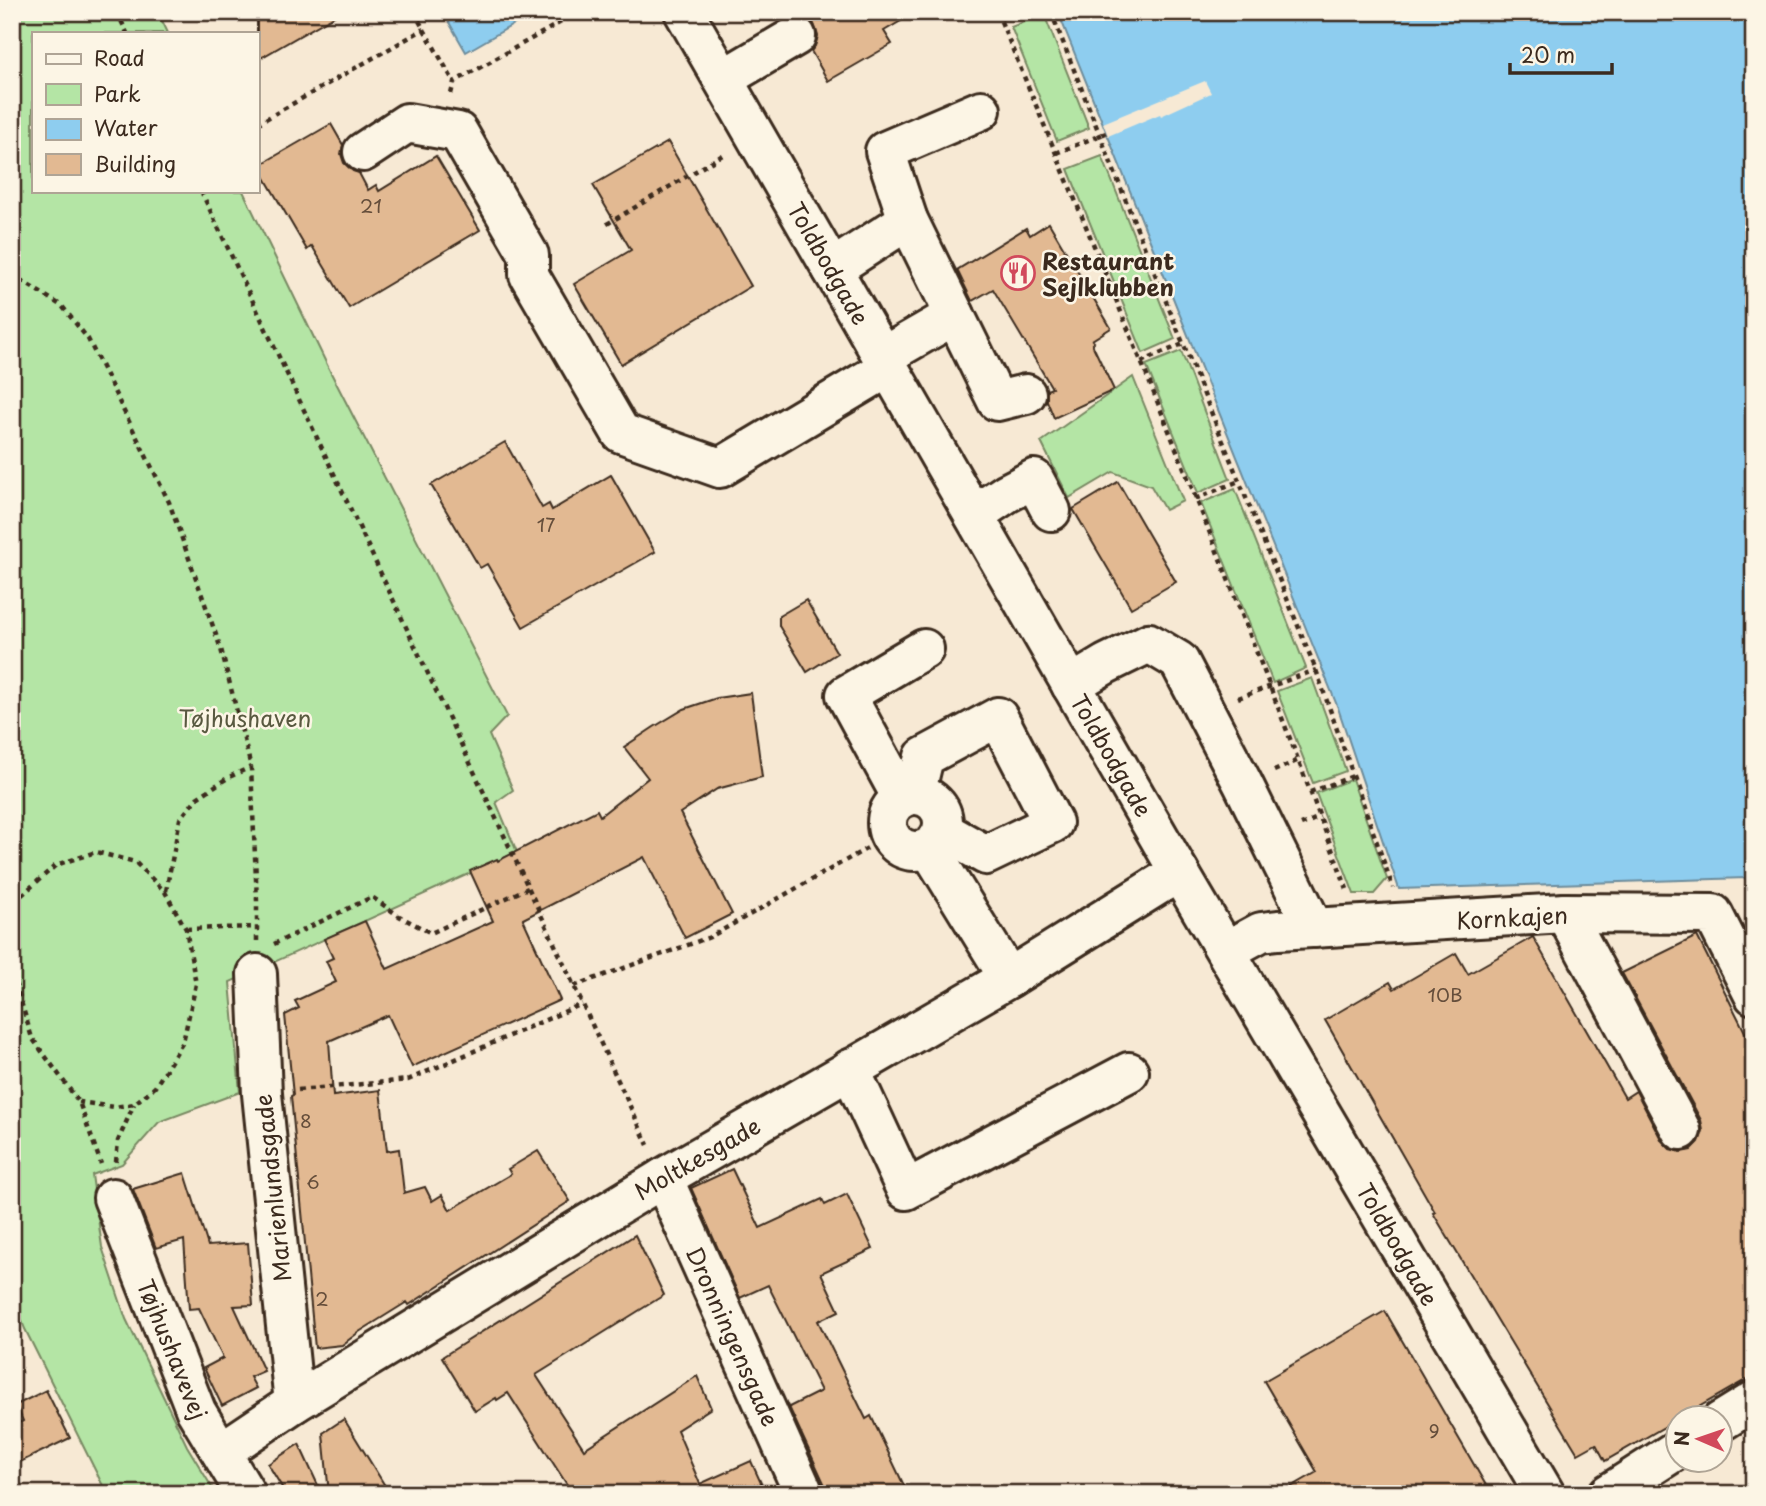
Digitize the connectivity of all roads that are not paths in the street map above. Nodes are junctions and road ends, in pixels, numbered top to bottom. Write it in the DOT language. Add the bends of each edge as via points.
graph roads {
  1 [pos="684,12"];
  2 [pos="796,36"];
  3 [pos="723,79"];
  4 [pos="982,110"];
  5 [pos="363,152"];
  6 [pos="908,220"];
  7 [pos="832,269"];
  8 [pos="955,315"];
  9 [pos="886,362"];
  10 [pos="1026,394"];
  11 [pos="1051,511"];
  12 [pos="974,515"];
  13 [pos="924,649"];
  14 [pos="1071,685"];
  15 [pos="909,796"];
  16 [pos="936,840"];
  17 [pos="1179,872"];
  18 [pos="1565,913"];
  19 [pos="1314,928"];
  20 [pos="1226,951"];
  21 [pos="257,963"];
  22 [pos="1009,978"];
  23 [pos="1754,995"];
  24 [pos="850,1069"];
  25 [pos="1129,1072"];
  26 [pos="1681,1130"];
  27 [pos="663,1178"];
  28 [pos="113,1198"];
  29 [pos="1754,1401"];
  30 [pos="294,1403"];
  31 [pos="1734,1413"];
  32 [pos="220,1452"];
  33 [pos="1664,1458"];
  34 [pos="246,1494"];
  35 [pos="804,1494"];
  36 [pos="1545,1494"];
  37 [pos="1608,1494"];
  1 -- 3 [label="street, Toldbodgade"];
  2 -- 3 [label="street"];
  3 -- 7 [label="street, Toldbodgade"];
  4 -- 6 [label="street" via="884,151"];
  5 -- 9 [label="street" via="407,123 458,132 529,255 528,275 621,433 720,468"];
  6 -- 7 [label="street"];
  6 -- 8 [label="street"];
  7 -- 9 [label="street, Toldbodgade"];
  8 -- 9 [label="street"];
  8 -- 10 [label="street" via="997,401"];
  9 -- 12 [label="street, Toldbodgade"];
  11 -- 12 [label="street" via="1034,479"];
  12 -- 14 [label="street, Toldbodgade"];
  13 -- 15 [label="street" via="846,695"];
  14 -- 17 [label="street, Toldbodgade"];
  14 -- 19 [label="street" via="1149,642 1179,662"];
  15 -- 16 [label="street" via="924,796 937,806 944,822"];
  15 -- 16 [label="street" via="890,810 889,836 894,844 911,852 920,852"];
  15 -- 16 [label="street" via="924,757 998,717 1053,823 986,855"];
  16 -- 22 [label="street"];
  17 -- 20 [label="street, Toldbodgade"];
  17 -- 22 [label="street, Moltkesgade"];
  18 -- 19 [label="street, Kornkajen"];
  18 -- 23 [label="street, Kornkajen" via="1713,914"];
  18 -- 26 [label="street"];
  19 -- 20 [label="street, Kornkajen" via="1262,932"];
  20 -- 36 [label="street, Toldbodgade"];
  21 -- 30 [label="street, Marienlundsgade" via="262,1094"];
  22 -- 24 [label="street, Moltkesgade"];
  24 -- 25 [label="street" via="906,1190"];
  24 -- 27 [label="street, Moltkesgade"];
  27 -- 30 [label="street, Moltkesgade"];
  27 -- 35 [label="street, Dronningensgade"];
  28 -- 32 [label="street, Tøjhushavevej" via="196,1411"];
  29 -- 31 [label="street"];
  30 -- 32 [label="street, Moltkesgade"];
  32 -- 34 [label="street, Tøjhushavevej"];
  33 -- 37 [label="street"];
}
